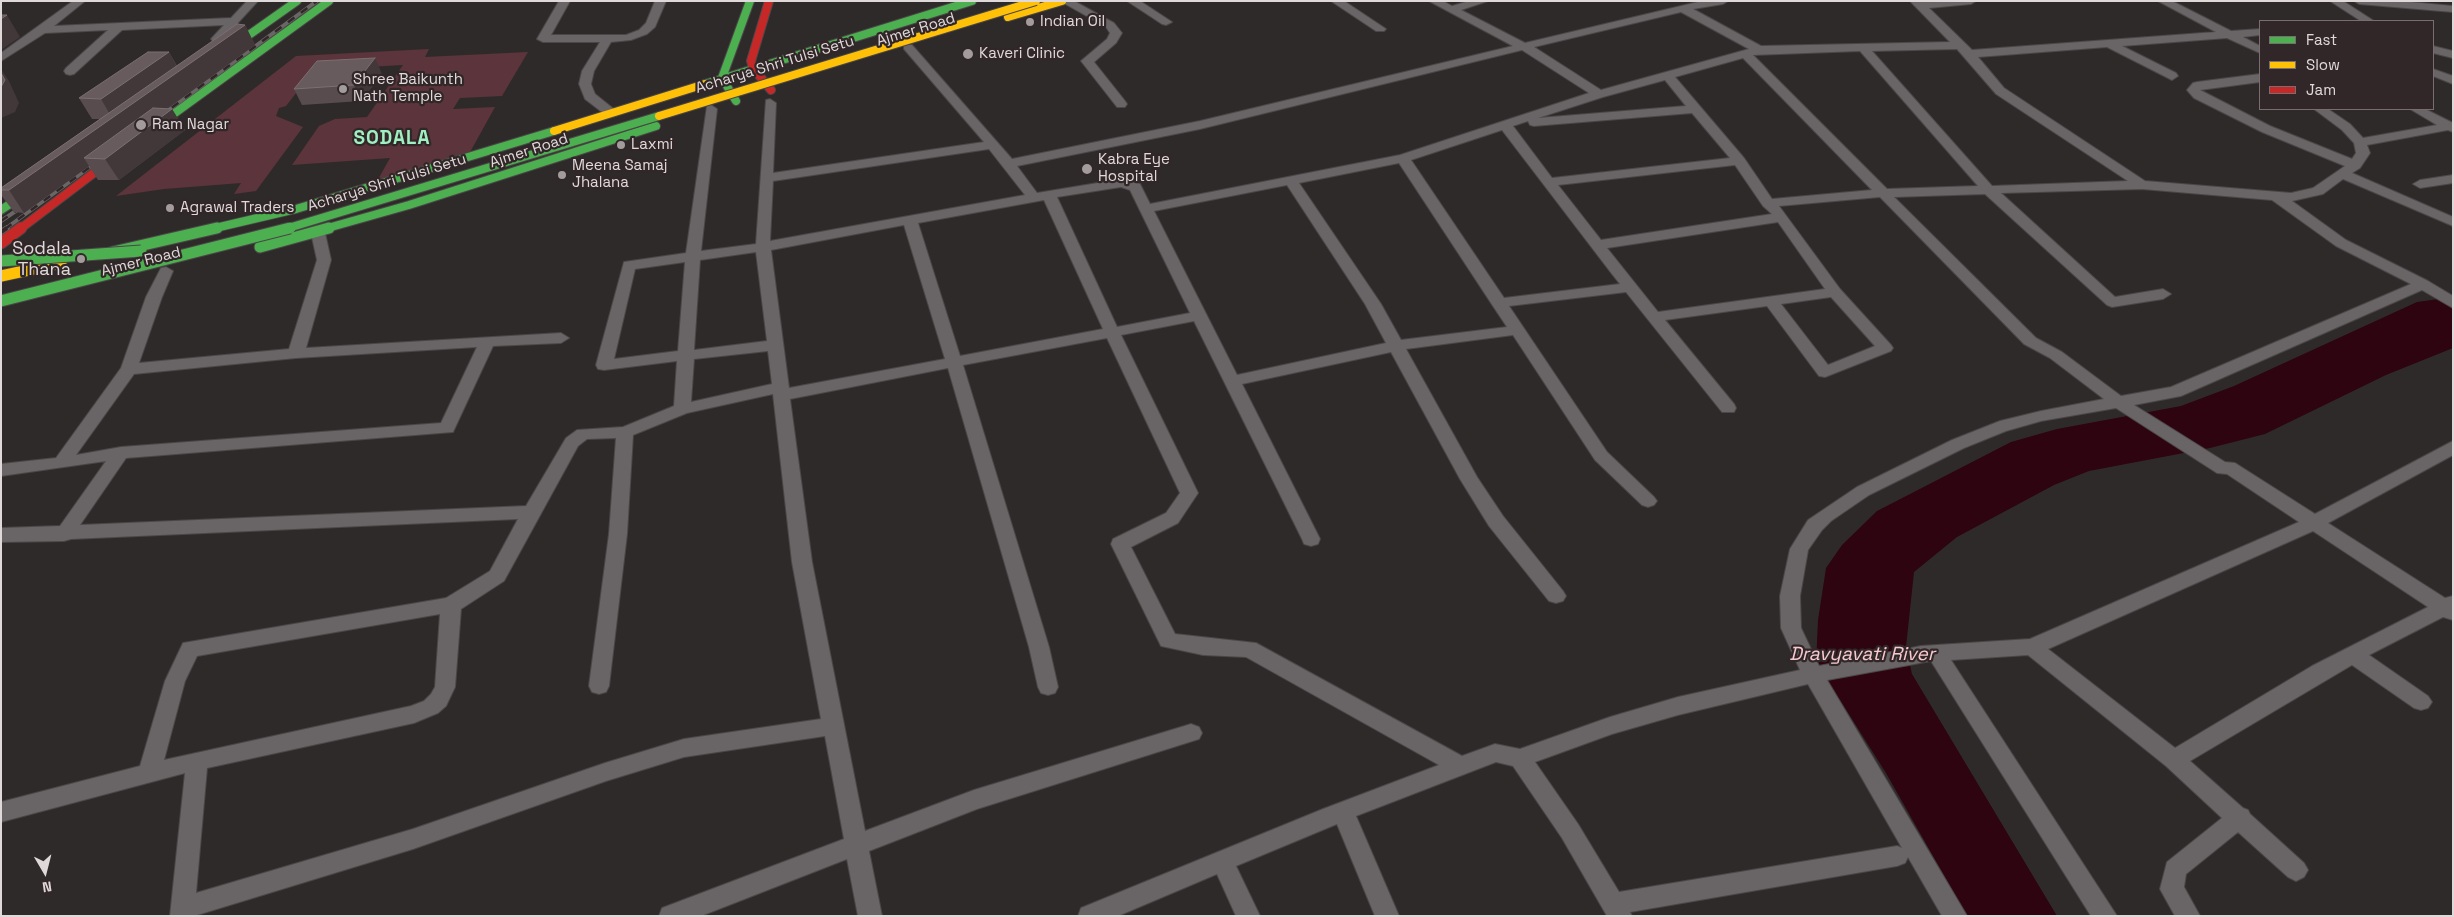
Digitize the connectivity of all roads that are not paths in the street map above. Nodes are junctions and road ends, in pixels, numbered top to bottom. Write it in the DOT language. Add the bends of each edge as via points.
graph roads {
  1 [pos="80,1"];
  2 [pos="253,1"];
  3 [pos="297,1"];
  4 [pos="329,1"];
  5 [pos="565,1"];
  6 [pos="661,1"];
  7 [pos="750,1"];
  8 [pos="769,1"];
  9 [pos="972,1"];
  10 [pos="1003,1"];
  11 [pos="1036,1"];
  12 [pos="1063,1"];
  13 [pos="1132,1"];
  14 [pos="1336,1"];
  15 [pos="1434,1"];
  16 [pos="1483,1"];
  17 [pos="1723,1"];
  18 [pos="1971,1"];
  19 [pos="2163,1"];
  20 [pos="2335,1"];
  21 [pos="2359,1"];
  22 [pos="1918,4"];
  23 [pos="1682,8"];
  24 [pos="1452,9"];
  25 [pos="2453,9"];
  26 [pos="2366,20"];
  27 [pos="234,21"];
  28 [pos="1166,22"];
  29 [pos="118,27"];
  30 [pos="1380,29"];
  31 [pos="42,30"];
  32 [pos="2259,32"];
  33 [pos="2230,34"];
  34 [pos="607,39"];
  35 [pos="2108,42"];
  36 [pos="1525,47"];
  37 [pos="908,48"];
  38 [pos="1863,48"];
  39 [pos="2259,49"];
  40 [pos="228,50"];
  41 [pos="1759,50"];
  42 [pos="1965,50"];
  43 [pos="2434,50"];
  44 [pos="1745,54"];
  45 [pos="2453,55"];
  46 [pos="1,58"];
  47 [pos="212,61"];
  48 [pos="753,68"];
  49 [pos="70,71"];
  50 [pos="2434,72"];
  51 [pos="1666,75"];
  52 [pos="2172,76"];
  53 [pos="722,78"];
  54 [pos="2259,78"];
  55 [pos="2453,80"];
  56 [pos="1599,94"];
  57 [pos="770,97"];
  58 [pos="736,101"];
  59 [pos="1122,104"];
  60 [pos="711,108"];
  61 [pos="1696,109"];
  62 [pos="2321,110"];
  63 [pos="2418,110"];
  64 [pos="611,113"];
  65 [pos="1505,124"];
  66 [pos="2451,127"];
  67 [pos="2360,142"];
  68 [pos="993,145"];
  69 [pos="1403,158"];
  70 [pos="1739,161"];
  71 [pos="1009,164"];
  72 [pos="2355,165"];
  73 [pos="2342,174"];
  74 [pos="48,178"];
  75 [pos="766,178"];
  76 [pos="2453,179"];
  77 [pos="1291,182"];
  78 [pos="1549,182"];
  79 [pos="2420,184"];
  80 [pos="2142,185"];
  81 [pos="1987,188"];
  82 [pos="1882,193"];
  83 [pos="2276,196"];
  84 [pos="1042,197"];
  85 [pos="1768,203"];
  86 [pos="1145,209"];
  87 [pos="1,210"];
  88 [pos="1782,217"];
  89 [pos="910,221"];
  90 [pos="2453,222"];
  91 [pos="318,232"];
  92 [pos="1,243"];
  93 [pos="1597,245"];
  94 [pos="763,247"];
  95 [pos="142,251"];
  96 [pos="693,258"];
  97 [pos="1,261"];
  98 [pos="166,271"];
  99 [pos="1,276"];
  100 [pos="2423,284"];
  101 [pos="1,287"];
  102 [pos="1630,287"];
  103 [pos="1834,292"];
  104 [pos="2163,294"];
  105 [pos="1,301"];
  106 [pos="1772,302"];
  107 [pos="2453,303"];
  108 [pos="1499,304"];
  109 [pos="1,313"];
  110 [pos="1199,316"];
  111 [pos="1654,317"];
  112 [pos="1517,330"];
  113 [pos="1112,334"];
  114 [pos="561,338"];
  115 [pos="487,342"];
  116 [pos="775,345"];
  117 [pos="1395,346"];
  118 [pos="296,353"];
  119 [pos="685,355"];
  120 [pos="956,363"];
  121 [pos="129,369"];
  122 [pos="1232,381"];
  123 [pos="781,391"];
  124 [pos="2118,402"];
  125 [pos="1728,408"];
  126 [pos="682,409"];
  127 [pos="625,432"];
  128 [pos="2453,447"];
  129 [pos="121,453"];
  130 [pos="62,463"];
  131 [pos="1,470"];
  132 [pos="1648,500"];
  133 [pos="531,512"];
  134 [pos="2314,523"];
  135 [pos="64,534"];
  136 [pos="1,535"];
  137 [pos="1310,538"];
  138 [pos="1556,596"];
  139 [pos="451,605"];
  140 [pos="2450,608"];
  141 [pos="2032,647"];
  142 [pos="1929,654"];
  143 [pos="2353,655"];
  144 [pos="1818,674"];
  145 [pos="599,686"];
  146 [pos="1048,687"];
  147 [pos="2421,702"];
  148 [pos="833,726"];
  149 [pos="1191,733"];
  150 [pos="1520,758"];
  151 [pos="2174,760"];
  152 [pos="197,762"];
  153 [pos="1460,766"];
  154 [pos="149,774"];
  155 [pos="1,812"];
  156 [pos="1343,812"];
  157 [pos="2240,817"];
  158 [pos="856,845"];
  159 [pos="1897,856"];
  160 [pos="1222,861"];
  161 [pos="2296,870"];
  162 [pos="1618,910"];
  163 [pos="182,912"];
  164 [pos="1100,914"];
  165 [pos="671,916"];
  166 [pos="870,916"];
  167 [pos="1248,916"];
  168 [pos="1387,916"];
  169 [pos="1955,916"];
  170 [pos="2105,916"];
  171 [pos="2188,916"];
  1 -- 31 [label="street"];
  2 -- 27 [label="street"];
  3 -- 40 [label="main road"];
  4 -- 92 [label="main road" via="74,186"];
  5 -- 34 [label="street" via="543,39"];
  6 -- 34 [label="street" via="652,25 643,32 626,38"];
  7 -- 53 [label="main road"];
  8 -- 48 [label="main road" via="751,61"];
  9 -- 48 [label="main road, Ajmer Road"];
  10 -- 95 [label="main road, Acharya Shri Tulsi Setu" via="341,203"];
  11 -- 105 [label="main road, Acharya Shri Tulsi Setu, bridge" via="312,222"];
  12 -- 37 [label="main road, Ajmer Road"];
  12 -- 59 [label="street" via="1110,25 1116,33 1112,41 1087,61"];
  13 -- 28 [label="street"];
  14 -- 30 [label="street"];
  15 -- 24 [label="street"];
  16 -- 24 [label="street"];
  17 -- 23 [label="street"];
  18 -- 22 [label="street"];
  19 -- 33 [label="street"];
  20 -- 26 [label="street"];
  21 -- 25 [label="street"];
  22 -- 42 [label="street"];
  23 -- 36 [label="street"];
  23 -- 41 [label="street"];
  24 -- 36 [label="street"];
  27 -- 29 [label="street"];
  27 -- 40 [label="street" via="216,39"];
  29 -- 31 [label="street"];
  29 -- 49 [label="street"];
  31 -- 46 [label="street"];
  32 -- 33 [label="street"];
  33 -- 35 [label="street"];
  33 -- 39 [label="street"];
  34 -- 64 [label="street" via="588,71 585,84 589,96"];
  35 -- 42 [label="street"];
  35 -- 52 [label="street"];
  36 -- 56 [label="street"];
  36 -- 71 [label="street" via="1200,126"];
  37 -- 57 [label="main road, Ajmer Road"];
  37 -- 68 [label="street"];
  38 -- 41 [label="street"];
  38 -- 42 [label="street"];
  38 -- 81 [label="street"];
  40 -- 47 [label="main road"];
  41 -- 44 [label="street"];
  42 -- 80 [label="street" via="2000,91"];
  43 -- 45 [label="street"];
  44 -- 51 [label="street"];
  44 -- 82 [label="street"];
  48 -- 53 [label="main road, Ajmer Road"];
  48 -- 57 [label="main road"];
  50 -- 55 [label="street"];
  51 -- 56 [label="street"];
  51 -- 61 [label="street"];
  53 -- 58 [label="main road"];
  53 -- 64 [label="main road, Ajmer Road"];
  54 -- 72 [label="street" via="2197,86 2193,90 2266,129"];
  56 -- 65 [label="street"];
  57 -- 58 [label="main road, Ajmer Road"];
  57 -- 75 [label="street"];
  58 -- 60 [label="main road, Ajmer Road"];
  60 -- 91 [label="main road, Ajmer Road"];
  60 -- 96 [label="street"];
  61 -- 65 [label="street"];
  61 -- 70 [label="street"];
  62 -- 67 [label="street" via="2346,127"];
  63 -- 66 [label="street"];
  64 -- 99 [label="main road, Ajmer Road" via="296,209"];
  65 -- 69 [label="street"];
  65 -- 78 [label="street"];
  66 -- 67 [label="street"];
  67 -- 72 [label="street" via="2363,153"];
  68 -- 71 [label="street"];
  68 -- 75 [label="street"];
  69 -- 77 [label="street"];
  69 -- 108 [label="street"];
  70 -- 78 [label="street"];
  70 -- 85 [label="street"];
  71 -- 84 [label="street"];
  72 -- 73 [label="street"];
  73 -- 83 [label="street" via="2318,191 2291,197"];
  73 -- 90 [label="street"];
  74 -- 87 [label="main road"];
  75 -- 94 [label="street"];
  76 -- 79 [label="street"];
  77 -- 86 [label="street"];
  77 -- 117 [label="street" via="1373,304"];
  78 -- 93 [label="street"];
  80 -- 81 [label="street"];
  80 -- 83 [label="street"];
  81 -- 82 [label="street"];
  81 -- 104 [label="street" via="2112,302"];
  82 -- 85 [label="street"];
  82 -- 124 [label="street" via="2030,341 2056,355"];
  83 -- 100 [label="street" via="2341,243"];
  84 -- 86 [label="street" via="1122,183 1135,187"];
  84 -- 89 [label="street"];
  84 -- 113 [label="street"];
  85 -- 88 [label="street"];
  86 -- 110 [label="street"];
  88 -- 93 [label="street"];
  88 -- 103 [label="street"];
  89 -- 94 [label="street"];
  89 -- 120 [label="street"];
  91 -- 98 [label="main road, Ajmer Road"];
  91 -- 118 [label="street" via="324,260"];
  93 -- 102 [label="street"];
  94 -- 96 [label="street"];
  94 -- 116 [label="street"];
  95 -- 97 [label="main road, bridge"];
  95 -- 101 [label="main road, Acharya Shri Tulsi Setu, bridge"];
  96 -- 119 [label="street"];
  96 -- 119 [label="street" via="629,265 604,366"];
  98 -- 109 [label="main road, Ajmer Road"];
  98 -- 121 [label="street"];
  100 -- 107 [label="street"];
  100 -- 124 [label="street" via="2175,392"];
  102 -- 108 [label="street"];
  102 -- 111 [label="street"];
  103 -- 106 [label="street"];
  103 -- 106 [label="street" via="1885,348 1824,372"];
  106 -- 111 [label="street"];
  108 -- 112 [label="street"];
  110 -- 113 [label="street"];
  110 -- 122 [label="street"];
  111 -- 125 [label="street"];
  112 -- 117 [label="street"];
  112 -- 132 [label="street" via="1601,456"];
  113 -- 120 [label="street"];
  113 -- 153 [label="street" via="1189,493 1172,518 1120,544 1168,641 1204,647 1249,648"];
  114 -- 115 [label="street"];
  115 -- 118 [label="street"];
  115 -- 129 [label="street" via="447,428"];
  116 -- 119 [label="street"];
  116 -- 123 [label="street"];
  117 -- 122 [label="street"];
  117 -- 138 [label="street" via="1496,521"];
  118 -- 121 [label="street"];
  119 -- 126 [label="street"];
  120 -- 123 [label="street"];
  120 -- 146 [label="street"];
  121 -- 130 [label="street"];
  122 -- 137 [label="street"];
  123 -- 126 [label="street"];
  123 -- 148 [label="street" via="802,562"];
  124 -- 134 [label="street"];
  124 -- 144 [label="street" via="2041,416 1958,444 1872,487 1815,525 1799,549 1790,596 1791,628"];
  126 -- 127 [label="street"];
  127 -- 133 [label="street" via="583,434 572,442"];
  127 -- 145 [label="street" via="618,534"];
  128 -- 134 [label="street"];
  129 -- 130 [label="street"];
  129 -- 135 [label="street"];
  130 -- 131 [label="street"];
  133 -- 135 [label="street"];
  133 -- 139 [label="street" via="497,576"];
  134 -- 140 [label="street"];
  134 -- 141 [label="street"];
  135 -- 136 [label="street"];
  139 -- 152 [label="street" via="445,687 439,700 431,707 414,714"];
  139 -- 154 [label="street" via="190,649 175,681"];
  140 -- 143 [label="street"];
  141 -- 142 [label="street"];
  141 -- 151 [label="street"];
  142 -- 144 [label="street"];
  142 -- 170 [label="street"];
  143 -- 147 [label="street"];
  143 -- 151 [label="street" via="2302,682"];
  144 -- 150 [label="street" via="1678,706"];
  144 -- 169 [label="street"];
  148 -- 158 [label="street"];
  148 -- 163 [label="street" via="684,748"];
  149 -- 158 [label="street" via="974,800"];
  150 -- 153 [label="street" via="1495,753"];
  150 -- 162 [label="street"];
  151 -- 157 [label="street"];
  152 -- 154 [label="street"];
  152 -- 163 [label="street"];
  153 -- 156 [label="street"];
  154 -- 155 [label="street"];
  156 -- 160 [label="street"];
  156 -- 168 [label="street"];
  157 -- 161 [label="street"];
  157 -- 171 [label="street" via="2176,868 2172,889"];
  158 -- 165 [label="street"];
  158 -- 166 [label="street"];
  159 -- 162 [label="street"];
  160 -- 164 [label="street"];
  160 -- 167 [label="street"];
}
